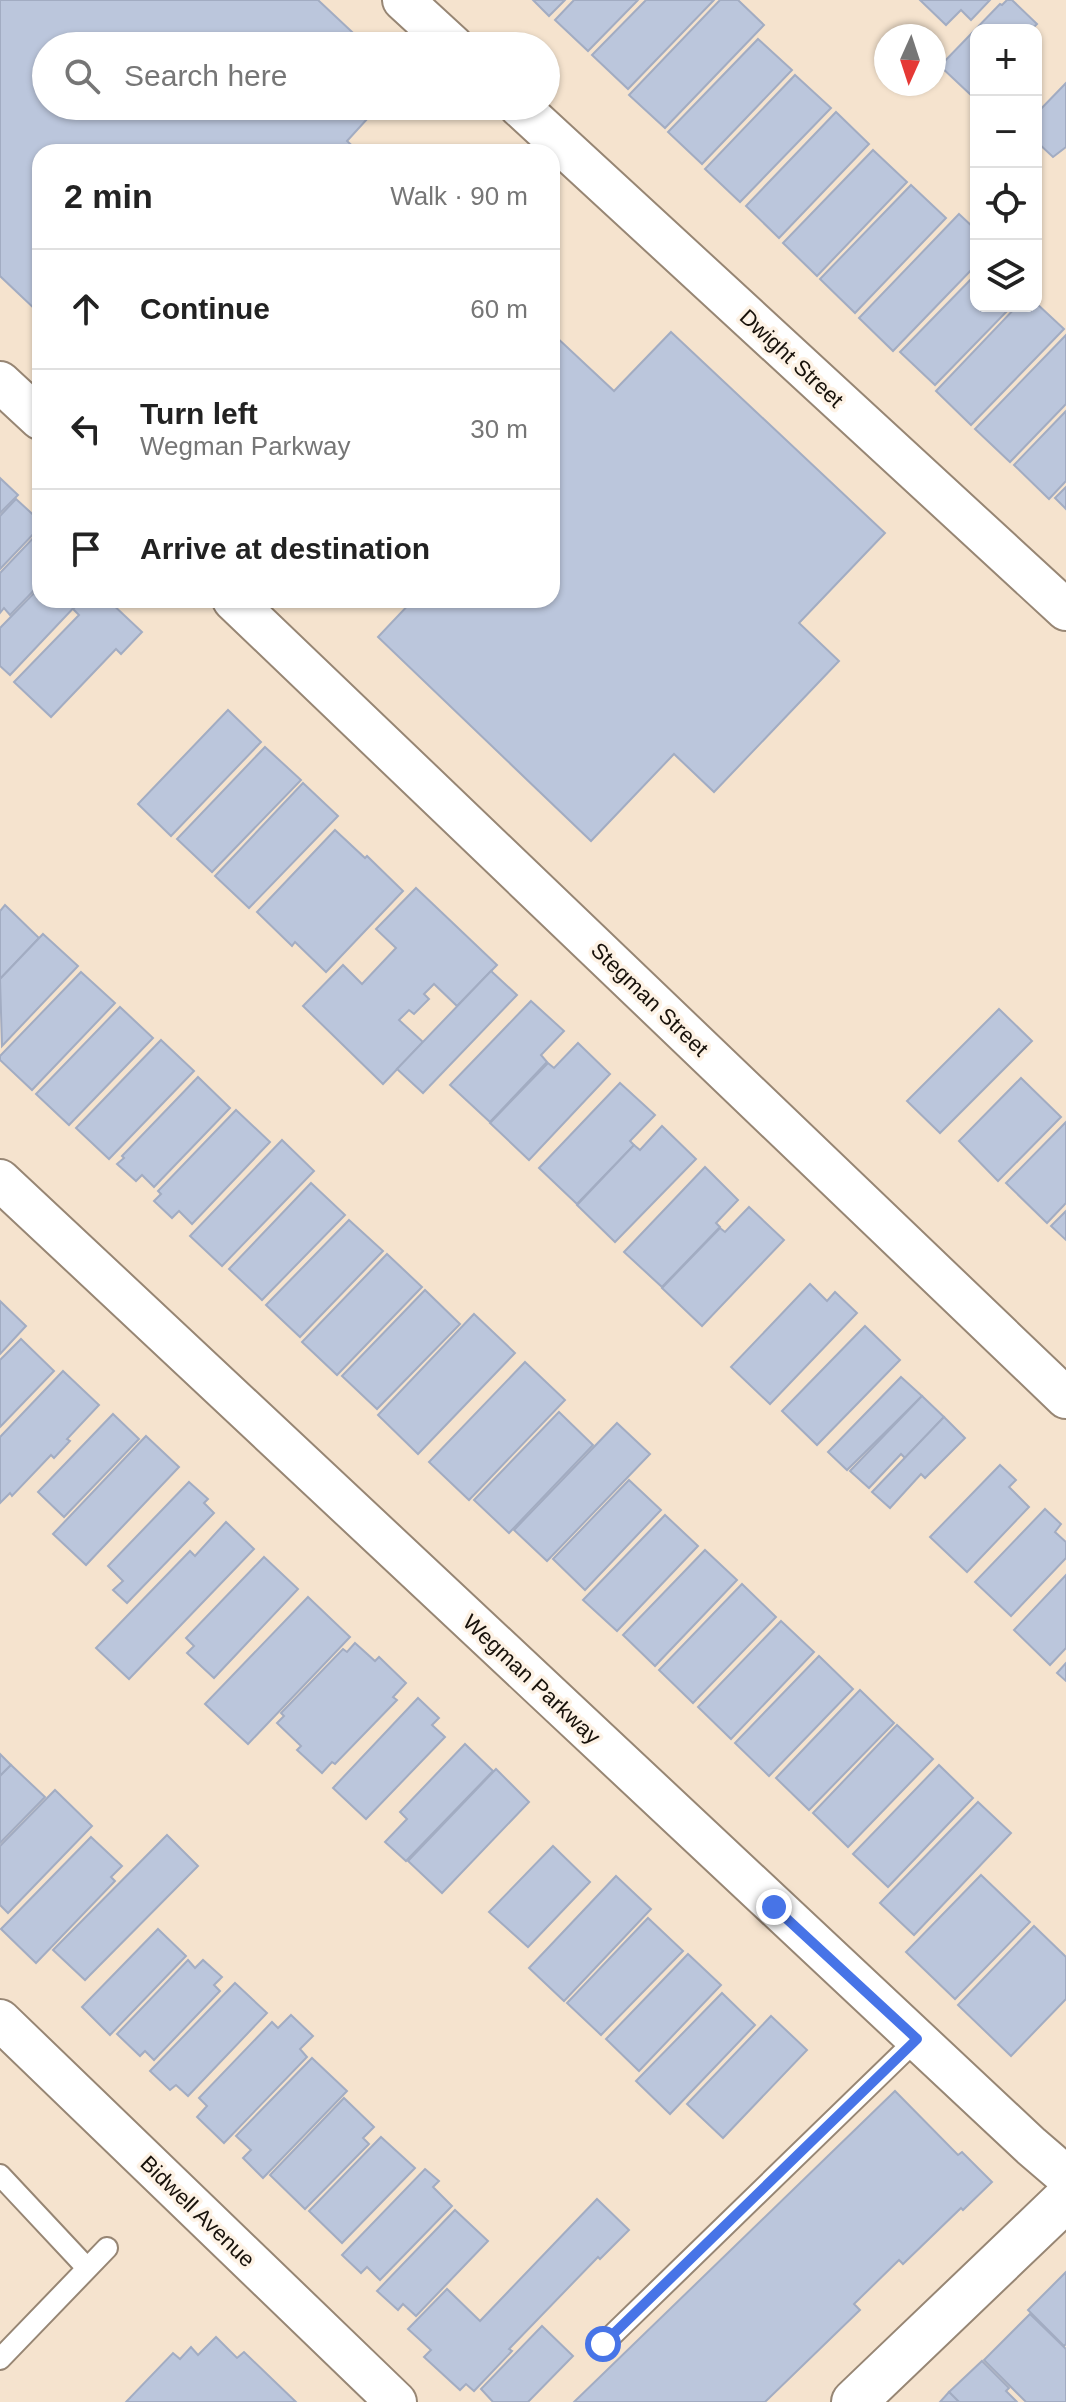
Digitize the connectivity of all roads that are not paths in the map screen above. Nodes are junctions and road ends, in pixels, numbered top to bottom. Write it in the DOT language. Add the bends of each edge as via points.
graph roads {
  1 [pos="403,0"];
  2 [pos="438,32"];
  3 [pos="534,120"];
  4 [pos="0,382"];
  5 [pos="32,412"];
  6 [pos="241,608"];
  7 [pos="1066,610"];
  8 [pos="0,1180"];
  9 [pos="1066,1398"];
  10 [pos="0,2020"];
  11 [pos="917,2039"];
  12 [pos="0,2175"];
  13 [pos="1066,2176"];
  14 [pos="1066,2199"];
  15 [pos="107,2248"];
  16 [pos="87,2268"];
  17 [pos="603,2344"];
  18 [pos="2,2353"];
  19 [pos="396,2402"];
  20 [pos="854,2402"];
  1 -- 2 [label="street"];
  3 -- 7 [label="street, Dwight Street"];
  4 -- 5 [label="street"];
  6 -- 9 [label="street, Stegman Street"];
  8 -- 11 [label="street, Wegman Parkway"];
  10 -- 19 [label="street, Bidwell Avenue"];
  11 -- 13 [label="street, Wegman Parkway"];
  11 -- 17 [label="lane"];
  12 -- 16 [label="lane"];
  14 -- 20 [label="street"];
  15 -- 16 [label="lane"];
  16 -- 18 [label="lane"];
}
